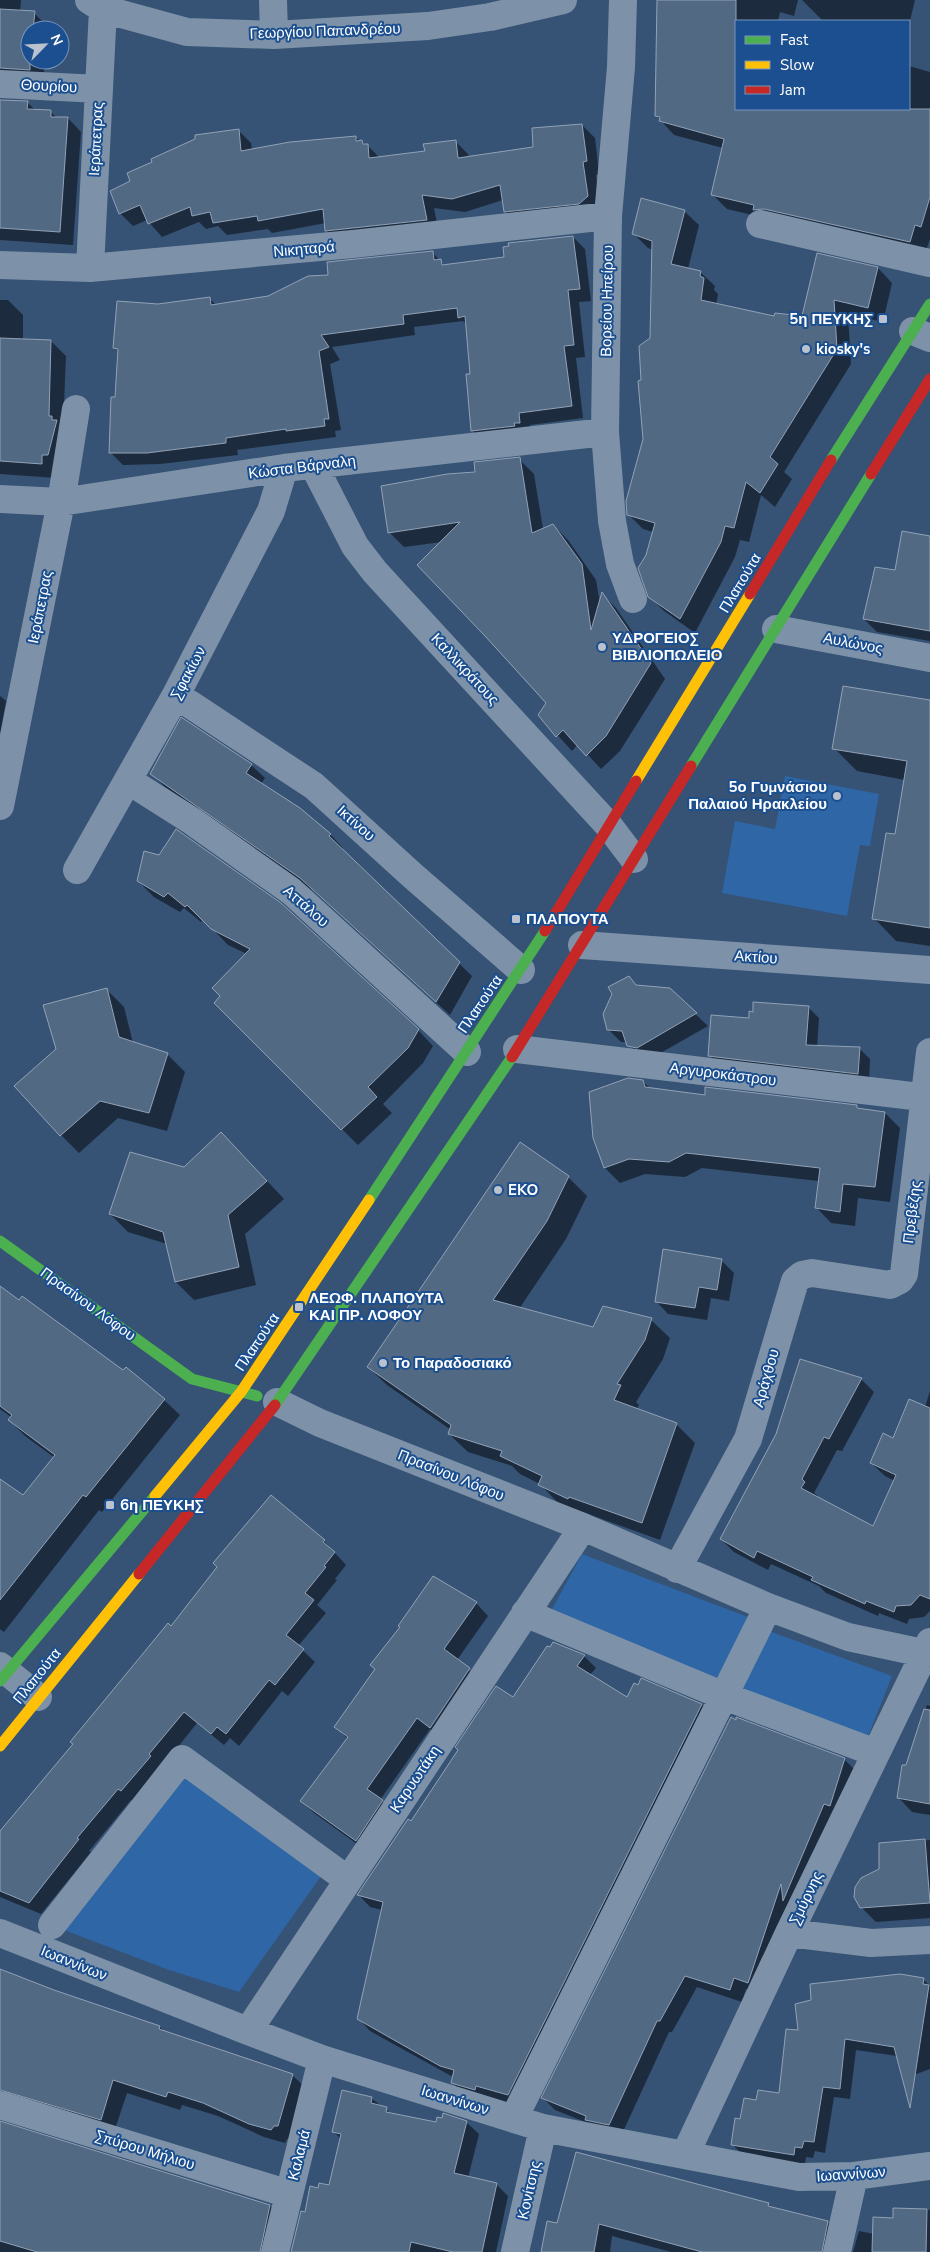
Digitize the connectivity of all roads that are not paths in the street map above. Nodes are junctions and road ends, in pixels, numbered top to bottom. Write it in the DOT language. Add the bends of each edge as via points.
graph roads {
  1 [pos="273,0"];
  2 [pos="563,0"];
  3 [pos="623,0"];
  4 [pos="96,5"];
  5 [pos="274,35"];
  6 [pos="0,84"];
  7 [pos="99,89"];
  8 [pos="608,216"];
  9 [pos="760,224"];
  10 [pos="930,262"];
  11 [pos="0,264"];
  12 [pos="90,268"];
  13 [pos="930,304"];
  14 [pos="922,335"];
  15 [pos="930,379"];
  16 [pos="76,408"];
  17 [pos="605,432"];
  18 [pos="314,466"];
  19 [pos="284,468"];
  20 [pos="0,499"];
  21 [pos="61,502"];
  22 [pos="633,599"];
  23 [pos="776,629"];
  24 [pos="930,658"];
  25 [pos="176,695"];
  26 [pos="129,781"];
  27 [pos="0,806"];
  28 [pos="609,826"];
  29 [pos="634,859"];
  30 [pos="77,870"];
  31 [pos="582,945"];
  32 [pos="521,970"];
  33 [pos="930,970"];
  34 [pos="517,1049"];
  35 [pos="467,1052"];
  36 [pos="930,1052"];
  37 [pos="928,1098"];
  38 [pos="0,1242"];
  39 [pos="900,1280"];
  40 [pos="241,1392"];
  41 [pos="277,1402"];
  42 [pos="582,1527"];
  43 [pos="677,1568"];
  44 [pos="768,1607"];
  45 [pos="525,1613"];
  46 [pos="928,1649"];
  47 [pos="3,1673"];
  48 [pos="724,1696"];
  49 [pos="38,1697"];
  50 [pos="0,1746"];
  51 [pos="876,1753"];
  52 [pos="348,1880"];
  53 [pos="52,1925"];
  54 [pos="0,1933"];
  55 [pos="789,1933"];
  56 [pos="930,1940"];
  57 [pos="248,2032"];
  58 [pos="322,2059"];
  59 [pos="0,2106"];
  60 [pos="514,2118"];
  61 [pos="543,2128"];
  62 [pos="685,2155"];
  63 [pos="930,2166"];
  64 [pos="854,2176"];
  65 [pos="290,2194"];
  66 [pos="275,2252"];
  67 [pos="515,2252"];
  68 [pos="837,2252"];
  1 -- 5 [label="street"];
  2 -- 5 [label="street, Γεωργίου Παπανδρέου" via="490,17 428,26"];
  3 -- 8 [label="street, Βορείου Ηπείρου" via="621,67"];
  4 -- 5 [label="street, Γεωργίου Παπανδρέου" via="187,32"];
  4 -- 7 [label="street, Ιεράπετρας"];
  6 -- 7 [label="street, Θουρίου"];
  7 -- 12 [label="street, Ιεράπετρας"];
  8 -- 12 [label="street, Νικηταρά"];
  8 -- 17 [label="street, Βορείου Ηπείρου"];
  9 -- 10 [label="street"];
  11 -- 12 [label="street, Νικηταρά"];
  13 -- 14 [label="main road, Πλαπούτα"];
  14 -- 28 [label="main road, Πλαπούτα" via="849,431 793,534"];
  15 -- 23 [label="main road, Πλαπούτα" via="817,552"];
  16 -- 21 [label="street, Ιεράπετρας"];
  17 -- 18 [label="street, Κώστα Βάρναλη"];
  17 -- 22 [label="street, Βορείου Ηπείρου" via="612,521 620,564"];
  18 -- 19 [label="street, Κώστα Βάρναλη"];
  18 -- 28 [label="street, Καλλικράτους" via="355,546 375,572"];
  19 -- 21 [label="street, Κώστα Βάρναλη"];
  19 -- 25 [label="street, Σφακίων" via="271,511"];
  20 -- 21 [label="street, Κώστα Βάρναλη"];
  21 -- 27 [label="street, Ιεράπετρας"];
  23 -- 24 [label="street, Αυλώνος"];
  23 -- 29 [label="main road, Πλαπούτα"];
  25 -- 26 [label="street, Σφακίων"];
  25 -- 32 [label="street, Ικτίνου" via="314,786"];
  26 -- 30 [label="street, Σφακίων"];
  26 -- 35 [label="street, Αττάλου" via="291,890"];
  28 -- 29 [label="street, Καλλικράτους"];
  28 -- 32 [label="main road, Πλαπούτα"];
  29 -- 31 [label="main road, Πλαπούτα"];
  31 -- 33 [label="street, Ακτίου"];
  31 -- 34 [label="main road, Πλαπούτα"];
  32 -- 35 [label="main road, Πλαπούτα"];
  34 -- 37 [label="street, Αργυροκάστρου"];
  34 -- 41 [label="main road, Πλαπούτα"];
  35 -- 40 [label="main road, Πλαπούτα"];
  36 -- 37 [label="street, Πρεβέζης"];
  37 -- 39 [label="street, Πρεβέζης" via="904,1274"];
  38 -- 40 [label="main road, Πρασίνου Λόφου" via="192,1379"];
  39 -- 43 [label="street, Αράχθου" via="890,1285 812,1273 795,1281 748,1439"];
  40 -- 41 [label="main road, Πρασίνου Λόφου"];
  40 -- 47 [label="main road, Πλαπούτα"];
  41 -- 42 [label="street, Πρασίνου Λόφου"];
  41 -- 49 [label="main road, Πλαπούτα"];
  42 -- 43 [label="street, Πρασίνου Λόφου"];
  42 -- 45 [label="street, Καρυωτάκη"];
  43 -- 44 [label="street, Πρασίνου Λόφου"];
  44 -- 46 [label="street, Πρασίνου Λόφου" via="848,1637"];
  44 -- 48 [label="street"];
  45 -- 48 [label="street"];
  45 -- 52 [label="street, Καρυωτάκη"];
  46 -- 51 [label="street, Σμύρνης"];
  47 -- 49 [label="street"];
  48 -- 51 [label="street"];
  48 -- 60 [label="street"];
  49 -- 50 [label="main road, Πλαπούτα"];
  51 -- 55 [label="street, Σμύρνης"];
  52 -- 53 [label="street" via="182,1759"];
  52 -- 57 [label="street, Καρυωτάκη"];
  54 -- 57 [label="street, Ιωαννίνων"];
  55 -- 56 [label="street" via="871,1943"];
  55 -- 62 [label="street, Σμύρνης"];
  57 -- 58 [label="street, Ιωαννίνων"];
  58 -- 60 [label="street, Ιωαννίνων"];
  58 -- 65 [label="street, Καλαμά"];
  59 -- 65 [label="street, Σπύρου Μήλιου"];
  60 -- 61 [label="street, Ιωαννίνων"];
  61 -- 62 [label="street, Ιωαννίνων"];
  61 -- 67 [label="street, Κονίτσης"];
  62 -- 64 [label="street, Ιωαννίνων" via="799,2177"];
  63 -- 64 [label="street, Ιωαννίνων"];
  64 -- 68 [label="street"];
  65 -- 66 [label="street, Καλαμά"];
}
